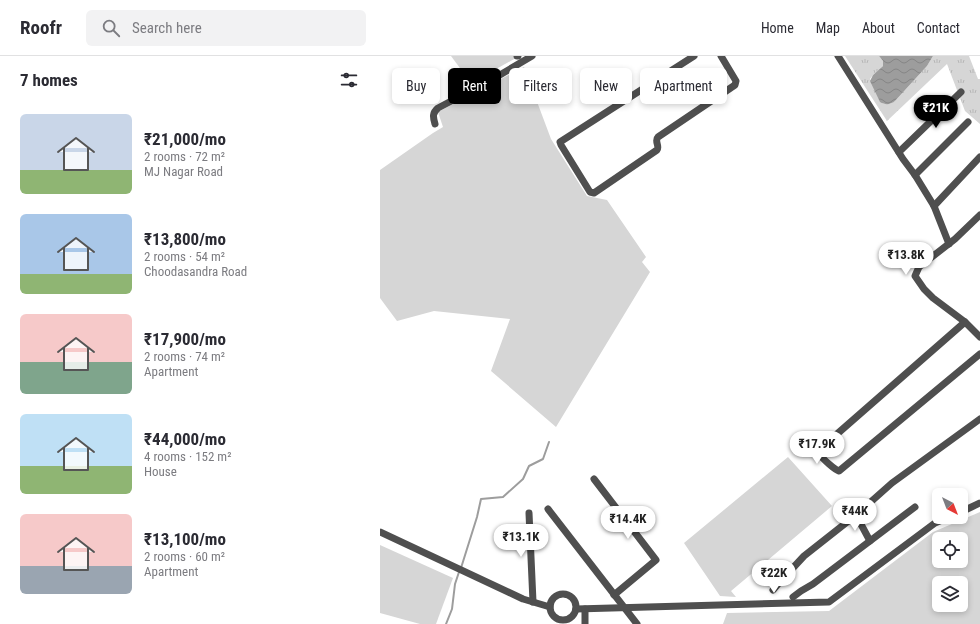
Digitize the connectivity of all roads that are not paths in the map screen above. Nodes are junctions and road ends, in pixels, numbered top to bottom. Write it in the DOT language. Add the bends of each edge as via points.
graph roads {
  1 [pos="532,56"];
  2 [pos="694,56"];
  3 [pos="721,56"];
  4 [pos="838,56"];
  5 [pos="520,58"];
  6 [pos="961,92"];
  7 [pos="968,122"];
  8 [pos="435,124"];
  9 [pos="898,152"];
  10 [pos="980,157"];
  11 [pos="915,175"];
  12 [pos="934,206"];
  13 [pos="980,215"];
  14 [pos="949,244"];
  15 [pos="965,322"];
  16 [pos="980,337"];
  17 [pos="980,354"];
  18 [pos="980,418"];
  19 [pos="594,479"];
  20 [pos="980,503"];
  21 [pos="916,507"];
  22 [pos="548,508"];
  23 [pos="968,509"];
  24 [pos="529,513"];
  25 [pos="856,514"];
  26 [pos="934,524"];
  27 [pos="380,532"];
  28 [pos="870,541"];
  29 [pos="773,590"];
  30 [pos="614,595"];
  31 [pos="793,597"];
  32 [pos="533,602"];
  33 [pos="550,607"];
  34 [pos="624,607"];
  35 [pos="576,609"];
  36 [pos="585,609"];
  37 [pos="585,624"];
  38 [pos="636,624"];
  1 -- 5 [label="street"];
  2 -- 3 [label="street" via="560,142 590,192 596,192 657,150 658,137 735,85 736,81"];
  4 -- 9 [label="street"];
  5 -- 8 [label="street" via="493,79 434,111"];
  6 -- 9 [label="street"];
  7 -- 11 [label="street"];
  9 -- 11 [label="street"];
  10 -- 12 [label="street"];
  11 -- 12 [label="street"];
  12 -- 14 [label="street"];
  13 -- 14 [label="street"];
  14 -- 15 [label="street" via="919,267 915,276 933,298"];
  15 -- 16 [label="street"];
  15 -- 17 [label="street" via="821,448 820,455 834,470 839,471"];
  18 -- 25 [label="street" via="892,482"];
  19 -- 30 [label="street" via="656,560"];
  20 -- 23 [label="street"];
  21 -- 28 [label="street"];
  22 -- 30 [label="street"];
  24 -- 32 [label="street"];
  25 -- 28 [label="street"];
  25 -- 29 [label="street" via="804,556"];
  26 -- 34 [label="street" via="829,602"];
  27 -- 32 [label="street"];
  28 -- 31 [label="street"];
  30 -- 34 [label="street"];
  32 -- 33 [label="street"];
  33 -- 35 [label="street" via="552,615 562,620 569,619"];
  33 -- 35 [label="street" via="553,599 563,594 572,599"];
  34 -- 36 [label="street"];
  34 -- 38 [label="street"];
  35 -- 36 [label="street"];
  36 -- 37 [label="street"];
}
